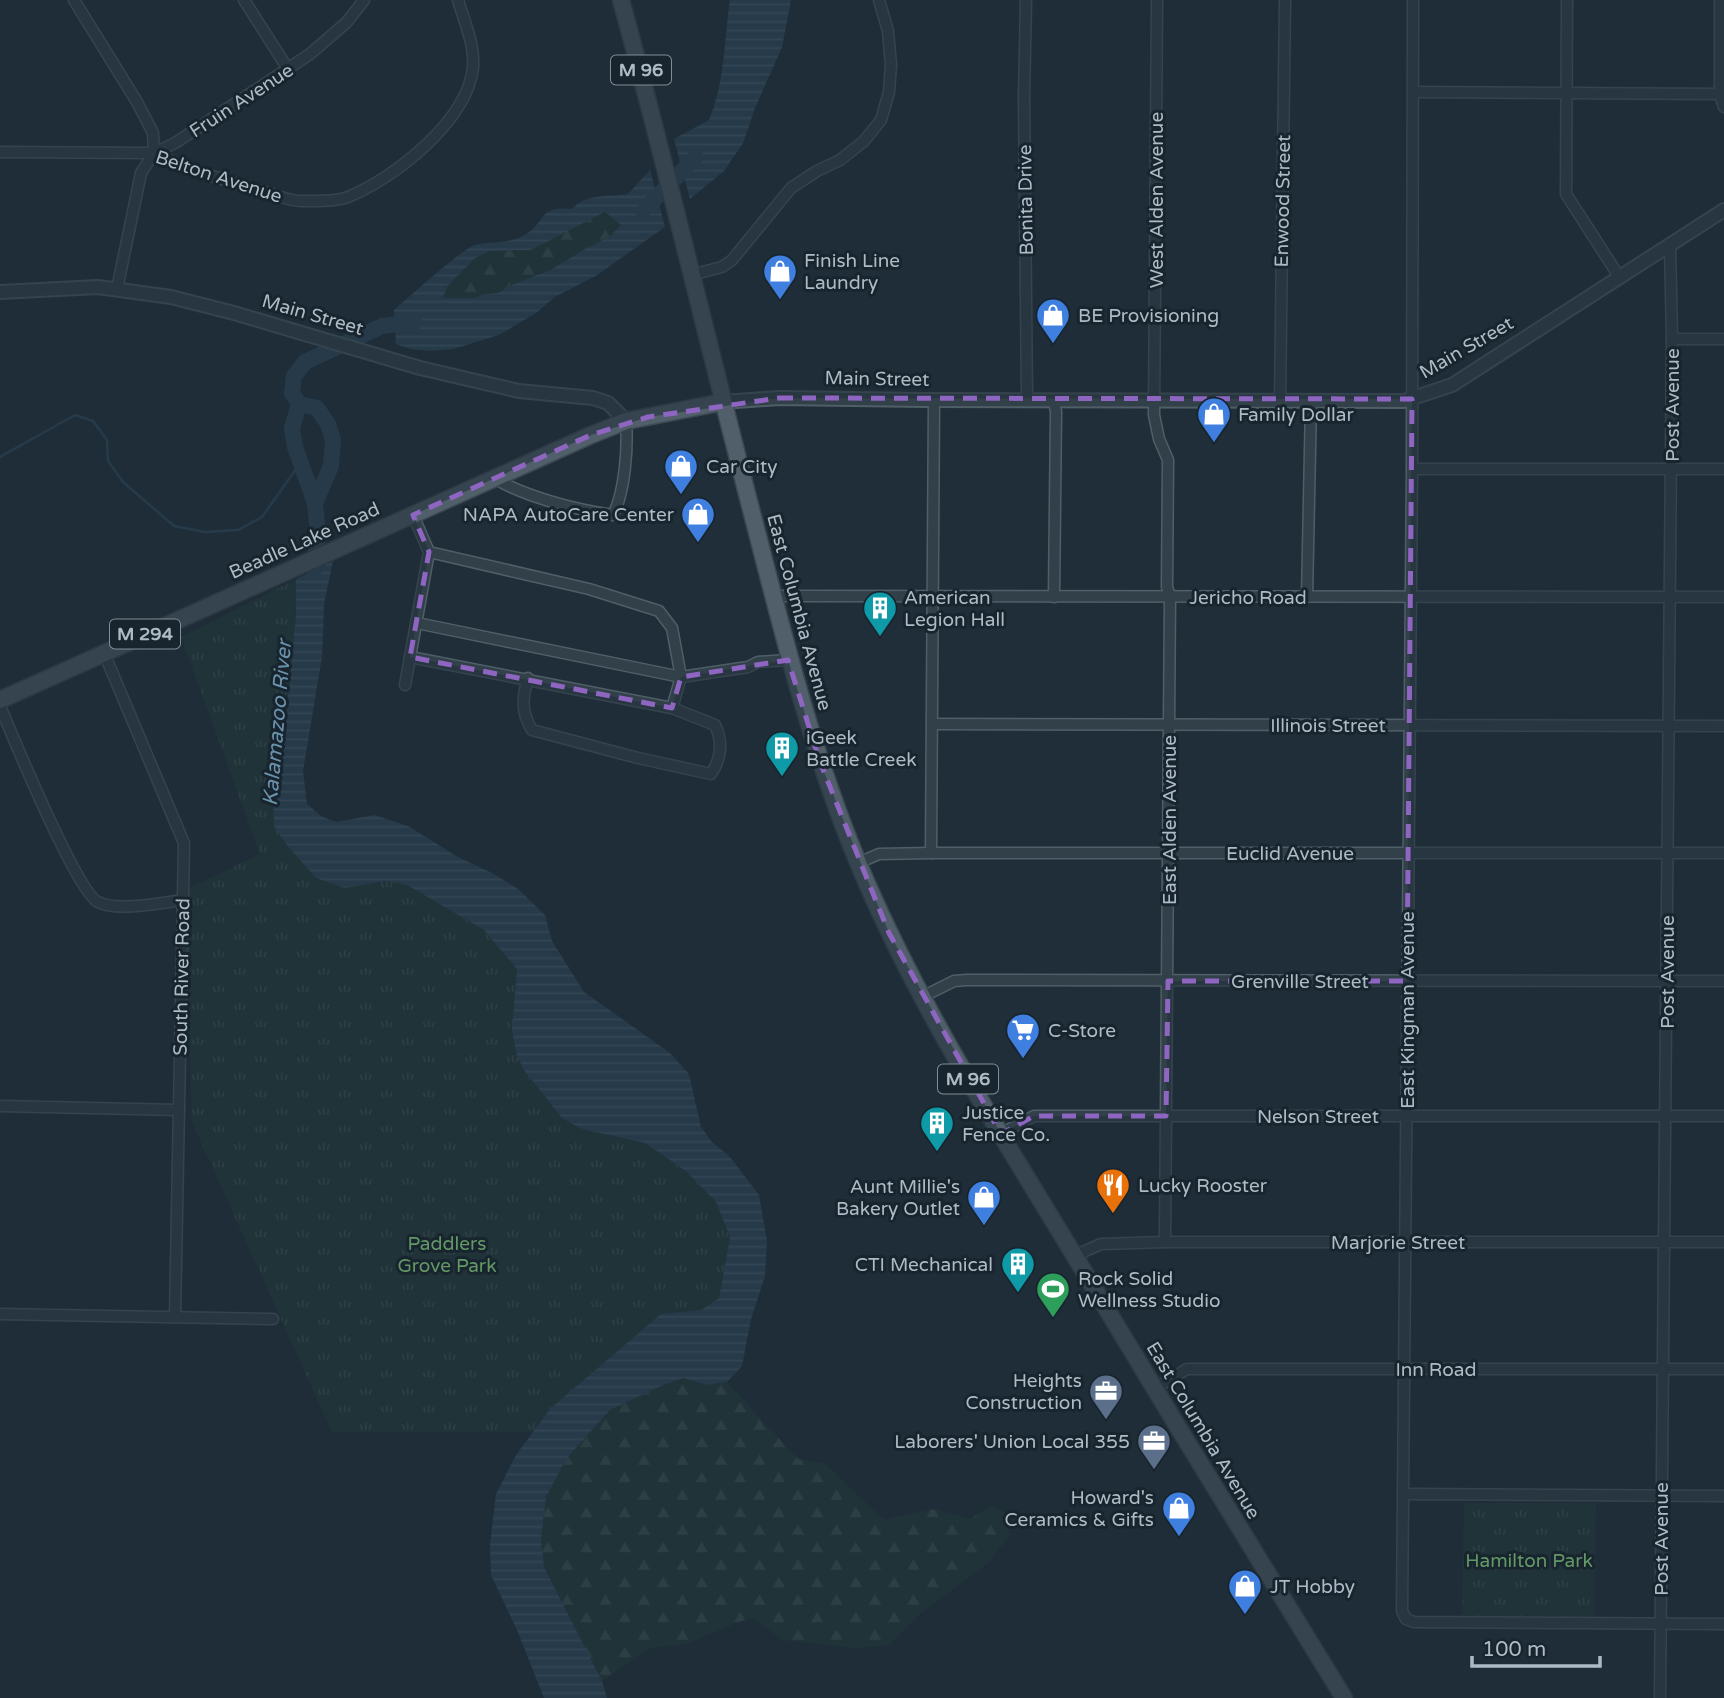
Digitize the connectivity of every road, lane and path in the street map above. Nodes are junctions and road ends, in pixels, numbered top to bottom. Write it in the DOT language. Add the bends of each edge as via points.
graph roads {
  1 [pos="74,0"];
  2 [pos="244,0"];
  3 [pos="365,0"];
  4 [pos="458,0"];
  5 [pos="621,0"];
  6 [pos="878,0"];
  7 [pos="1026,0"];
  8 [pos="1157,0"];
  9 [pos="1285,0"];
  10 [pos="1413,0"];
  11 [pos="1567,0"];
  12 [pos="1720,0"];
  13 [pos="288,69"];
  14 [pos="1413,92"];
  15 [pos="1567,93"];
  16 [pos="1720,94"];
  17 [pos="1724,107"];
  18 [pos="0,152"];
  19 [pos="154,153"];
  20 [pos="1724,210"];
  21 [pos="1670,246"];
  22 [pos="691,275"];
  23 [pos="1620,278"];
  24 [pos="117,289"];
  25 [pos="0,292"];
  26 [pos="1672,339"];
  27 [pos="1724,339"];
  28 [pos="1412,399"];
  29 [pos="934,400"];
  30 [pos="1155,400"];
  31 [pos="1027,401"];
  32 [pos="1054,401"];
  33 [pos="723,402"];
  34 [pos="1280,402"];
  35 [pos="1311,402"];
  36 [pos="626,421"];
  37 [pos="1412,469"];
  38 [pos="1671,469"];
  39 [pos="1724,469"];
  40 [pos="494,478"];
  41 [pos="413,515"];
  42 [pos="429,552"];
  43 [pos="772,596"];
  44 [pos="1170,596"];
  45 [pos="933,597"];
  46 [pos="1054,597"];
  47 [pos="1307,597"];
  48 [pos="1410,597"];
  49 [pos="1670,597"];
  50 [pos="1724,597"];
  51 [pos="417,623"];
  52 [pos="104,653"];
  53 [pos="410,657"];
  54 [pos="789,663"];
  55 [pos="681,677"];
  56 [pos="528,678"];
  57 [pos="405,685"];
  58 [pos="0,700"];
  59 [pos="0,706"];
  60 [pos="672,708"];
  61 [pos="932,724"];
  62 [pos="1170,725"];
  63 [pos="1408,725"];
  64 [pos="1669,726"];
  65 [pos="1724,726"];
  66 [pos="931,853"];
  67 [pos="1169,853"];
  68 [pos="1408,853"];
  69 [pos="1667,853"];
  70 [pos="1724,853"];
  71 [pos="858,863"];
  72 [pos="183,900"];
  73 [pos="1168,981"];
  74 [pos="1407,981"];
  75 [pos="1667,981"];
  76 [pos="1724,981"];
  77 [pos="922,996"];
  78 [pos="0,1106"];
  79 [pos="179,1110"];
  80 [pos="1406,1115"];
  81 [pos="1166,1116"];
  82 [pos="1665,1116"];
  83 [pos="1724,1116"];
  84 [pos="1001,1134"];
  85 [pos="1165,1242"];
  86 [pos="1664,1242"];
  87 [pos="1724,1242"];
  88 [pos="1406,1243"];
  89 [pos="1074,1256"];
  90 [pos="0,1314"];
  91 [pos="175,1317"];
  92 [pos="273,1319"];
  93 [pos="1404,1369"];
  94 [pos="1663,1369"];
  95 [pos="1724,1369"];
  96 [pos="1154,1389"];
  97 [pos="1404,1494"];
  98 [pos="1661,1496"];
  99 [pos="1724,1496"];
  100 [pos="1660,1624"];
  101 [pos="1724,1624"];
  102 [pos="1344,1698"];
  103 [pos="1660,1698"];
  1 -- 19 [label="street" via="137,102 153,134"];
  2 -- 13 [label="street"];
  3 -- 13 [label="street, Fruin Avenue" via="331,38"];
  4 -- 19 [label="street, Belton Avenue" via="472,52 468,91 447,123 397,169 346,198 298,201"];
  5 -- 22 [label="main road, East Columbia Avenue / M 96"];
  6 -- 22 [label="street" via="888,31 891,65 881,120 840,160 791,188 732,260"];
  7 -- 31 [label="street, Bonita Drive"];
  8 -- 30 [label="street, West Alden Avenue"];
  9 -- 34 [label="street, Enwood Street"];
  10 -- 14 [label="street, East Kingman Avenue"];
  11 -- 15 [label="street"];
  12 -- 16 [label="street"];
  13 -- 19 [label="street, Fruin Avenue"];
  14 -- 15 [label="street"];
  14 -- 28 [label="street, East Kingman Avenue"];
  15 -- 16 [label="street"];
  15 -- 23 [label="street" via="1566,194"];
  16 -- 17 [label="street"];
  18 -- 19 [label="street, Belton Avenue"];
  19 -- 24 [label="street" via="141,173"];
  20 -- 21 [label="street, Main Street"];
  21 -- 23 [label="street, Main Street"];
  21 -- 26 [label="street, Post Avenue"];
  22 -- 33 [label="main road, East Columbia Avenue / M 96"];
  23 -- 28 [label="street, Main Street" via="1452,385"];
  24 -- 25 [label="street, Main Street"];
  24 -- 36 [label="street, Main Street" via="171,297 420,368 519,391 593,398 608,403"];
  26 -- 27 [label="street"];
  26 -- 38 [label="street, Post Avenue"];
  28 -- 35 [label="street, Main Street"];
  28 -- 37 [label="street, East Kingman Avenue"];
  29 -- 31 [label="street, Main Street"];
  29 -- 33 [label="street, Main Street"];
  29 -- 45 [label="street"];
  30 -- 32 [label="street, Main Street"];
  30 -- 34 [label="street, Main Street"];
  30 -- 44 [label="street, East Alden Avenue" via="1159,439 1168,460"];
  31 -- 32 [label="street, Main Street"];
  32 -- 46 [label="street"];
  33 -- 36 [label="main road, Main Street / M 294"];
  33 -- 43 [label="main road, East Columbia Avenue / M 96"];
  34 -- 35 [label="street, Main Street"];
  35 -- 47 [label="street"];
  36 -- 40 [label="main road, Beadle Lake Road / M 294"];
  36 -- 40 [label="street" via="618,505 613,515 546,499"];
  37 -- 38 [label="street"];
  37 -- 48 [label="street, East Kingman Avenue"];
  38 -- 39 [label="street"];
  38 -- 49 [label="street, Post Avenue"];
  40 -- 41 [label="main road, Beadle Lake Road / M 294"];
  41 -- 42 [label="street"];
  41 -- 52 [label="main road, Beadle Lake Road / M 294"];
  42 -- 51 [label="street"];
  42 -- 55 [label="street" via="589,589 659,611 672,628"];
  43 -- 45 [label="street, Jericho Road"];
  43 -- 54 [label="main road, East Columbia Avenue / M 96"];
  44 -- 46 [label="street, Jericho Road"];
  44 -- 47 [label="street, Jericho Road"];
  44 -- 62 [label="street, East Alden Avenue"];
  45 -- 46 [label="street, Jericho Road"];
  45 -- 61 [label="street"];
  47 -- 48 [label="street, Jericho Road"];
  48 -- 49 [label="street, Jericho Road"];
  48 -- 63 [label="street, East Kingman Avenue"];
  49 -- 50 [label="street, Jericho Road"];
  49 -- 64 [label="street, Post Avenue"];
  51 -- 53 [label="street"];
  51 -- 55 [label="street"];
  52 -- 58 [label="main road, Beadle Lake Road / M 294"];
  52 -- 72 [label="street, South River Road" via="184,843"];
  53 -- 56 [label="street"];
  53 -- 57 [label="street"];
  54 -- 55 [label="street" via="758,662"];
  54 -- 71 [label="main road, East Columbia Avenue / M 96"];
  55 -- 60 [label="street"];
  56 -- 60 [label="street"];
  56 -- 60 [label="street" via="522,704 532,730 711,774 721,748 715,725"];
  59 -- 72 [label="street" via="91,898 99,904 121,906"];
  61 -- 62 [label="street, Illinois Street"];
  61 -- 66 [label="street"];
  62 -- 63 [label="street, Illinois Street"];
  62 -- 67 [label="street, East Alden Avenue"];
  63 -- 64 [label="street, Illinois Street"];
  63 -- 68 [label="street, East Kingman Avenue"];
  64 -- 65 [label="street, Illinois Street"];
  64 -- 69 [label="street, Post Avenue"];
  66 -- 67 [label="street, Euclid Avenue"];
  66 -- 71 [label="street, Euclid Avenue" via="879,854"];
  67 -- 68 [label="street, Euclid Avenue"];
  67 -- 73 [label="street, East Alden Avenue"];
  68 -- 69 [label="street, Euclid Avenue"];
  68 -- 74 [label="street, East Kingman Avenue"];
  69 -- 70 [label="street, Euclid Avenue"];
  69 -- 75 [label="street, Post Avenue"];
  71 -- 77 [label="main road, East Columbia Avenue / M 96"];
  72 -- 79 [label="street, South River Road"];
  73 -- 74 [label="street, Grenville Street"];
  73 -- 77 [label="street, Grenville Street" via="967,980"];
  73 -- 81 [label="street, East Alden Avenue"];
  74 -- 75 [label="street, Grenville Street"];
  74 -- 80 [label="street, East Kingman Avenue"];
  75 -- 76 [label="street, Grenville Street"];
  75 -- 82 [label="street, Post Avenue"];
  77 -- 84 [label="main road, East Columbia Avenue / M 96"];
  78 -- 79 [label="street"];
  79 -- 91 [label="street, South River Road"];
  80 -- 81 [label="street, Nelson Street"];
  80 -- 82 [label="street, Nelson Street"];
  80 -- 88 [label="street, East Kingman Avenue"];
  81 -- 84 [label="street, Nelson Street" via="1034,1116"];
  81 -- 85 [label="street, East Alden Avenue"];
  82 -- 83 [label="street, Nelson Street"];
  82 -- 86 [label="street, Post Avenue"];
  84 -- 89 [label="main road, East Columbia Avenue / M 96"];
  85 -- 88 [label="street, Marjorie Street"];
  85 -- 89 [label="street, Marjorie Street" via="1101,1244"];
  86 -- 87 [label="street, Marjorie Street"];
  86 -- 88 [label="street, Marjorie Street"];
  86 -- 94 [label="street, Post Avenue"];
  88 -- 93 [label="street, East Kingman Avenue"];
  89 -- 96 [label="main road, East Columbia Avenue / M 96"];
  90 -- 91 [label="street"];
  91 -- 92 [label="street"];
  93 -- 94 [label="street, Inn Road"];
  93 -- 96 [label="street, Inn Road" via="1187,1369"];
  93 -- 97 [label="street, East Kingman Avenue"];
  94 -- 95 [label="street, Inn Road"];
  94 -- 98 [label="street, Post Avenue"];
  96 -- 102 [label="main road, East Columbia Avenue / M 96"];
  97 -- 98 [label="street"];
  97 -- 100 [label="street, East Kingman Avenue" via="1402,1611 1406,1619"];
  98 -- 99 [label="street"];
  98 -- 100 [label="street, Post Avenue"];
  100 -- 101 [label="street"];
  100 -- 103 [label="street, Post Avenue"];
}
